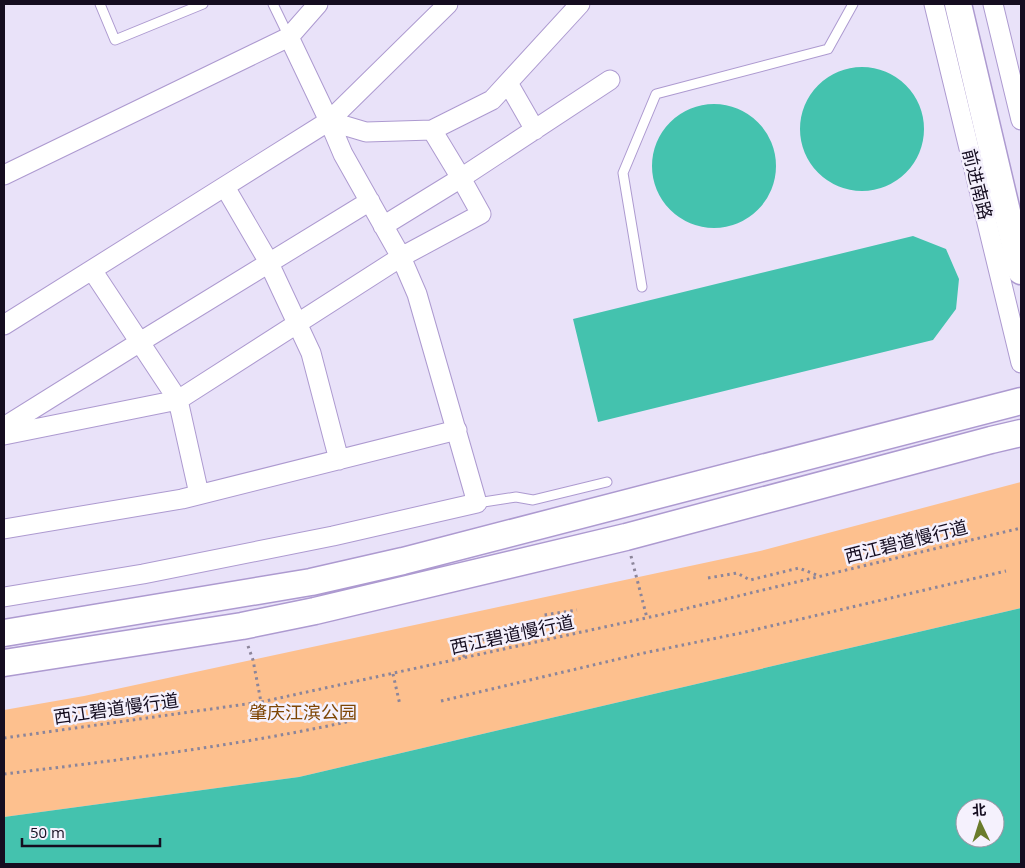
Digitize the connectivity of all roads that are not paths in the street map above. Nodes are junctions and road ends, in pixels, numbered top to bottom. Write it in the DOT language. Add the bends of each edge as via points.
graph roads {
  1 [pos="100,4"];
  2 [pos="203,4"];
  3 [pos="273,4"];
  4 [pos="318,4"];
  5 [pos="448,4"];
  6 [pos="580,4"];
  7 [pos="853,4"];
  8 [pos="934,4"];
  9 [pos="958,4"];
  10 [pos="974,4"];
  11 [pos="994,4"];
  12 [pos="289,37"];
  13 [pos="610,80"];
  14 [pos="508,83"];
  15 [pos="1021,120"];
  16 [pos="329,121"];
  17 [pos="432,130"];
  18 [pos="535,130"];
  19 [pos="4,175"];
  20 [pos="461,178"];
  21 [pos="225,187"];
  22 [pos="1021,198"];
  23 [pos="370,201"];
  24 [pos="383,226"];
  25 [pos="401,257"];
  26 [pos="269,263"];
  27 [pos="92,270"];
  28 [pos="1021,271"];
  29 [pos="642,287"];
  30 [pos="296,324"];
  31 [pos="4,325"];
  32 [pos="140,342"];
  33 [pos="1021,363"];
  34 [pos="178,400"];
  35 [pos="1021,401"];
  36 [pos="4,427"];
  37 [pos="457,430"];
  38 [pos="1021,433"];
  39 [pos="4,435"];
  40 [pos="338,460"];
  41 [pos="607,482"];
  42 [pos="200,494"];
  43 [pos="477,503"];
  44 [pos="4,529"];
  45 [pos="4,597"];
  46 [pos="4,633"];
  47 [pos="4,663"];
  1 -- 2 [label="lane" via="115,40"];
  3 -- 12 [label="lane"];
  4 -- 12 [label="street"];
  5 -- 16 [label="street"];
  6 -- 14 [label="street"];
  7 -- 29 [label="lane" via="828,49 656,94 623,173"];
  8 -- 33 [label="street, 前进南路"];
  9 -- 28 [label="main road, 前进南路"];
  10 -- 22 [label="main road"];
  11 -- 15 [label="street"];
  12 -- 16 [label="street"];
  12 -- 19 [label="street"];
  13 -- 18 [label="street"];
  14 -- 17 [label="street" via="492,100"];
  14 -- 18 [label="street"];
  16 -- 17 [label="street" via="366,132"];
  16 -- 21 [label="street"];
  16 -- 23 [label="street" via="343,154"];
  17 -- 20 [label="street"];
  18 -- 20 [label="street"];
  20 -- 24 [label="street"];
  20 -- 25 [label="street" via="481,214"];
  21 -- 26 [label="street"];
  21 -- 27 [label="street"];
  23 -- 24 [label="street"];
  23 -- 26 [label="street"];
  24 -- 25 [label="street"];
  25 -- 30 [label="street"];
  25 -- 37 [label="street" via="417,294"];
  26 -- 30 [label="street"];
  26 -- 32 [label="street"];
  27 -- 31 [label="street"];
  27 -- 32 [label="street"];
  30 -- 34 [label="street"];
  30 -- 40 [label="street" via="311,353"];
  32 -- 34 [label="street"];
  32 -- 36 [label="street"];
  34 -- 39 [label="street"];
  34 -- 42 [label="street"];
  35 -- 46 [label="main road" via="311,582"];
  37 -- 40 [label="street"];
  37 -- 43 [label="street"];
  38 -- 47 [label="main road" via="626,536 315,611 242,626"];
  40 -- 42 [label="street"];
  41 -- 43 [label="lane" via="533,500 515,492"];
  42 -- 44 [label="street"];
  43 -- 45 [label="street" via="144,574"];
}
